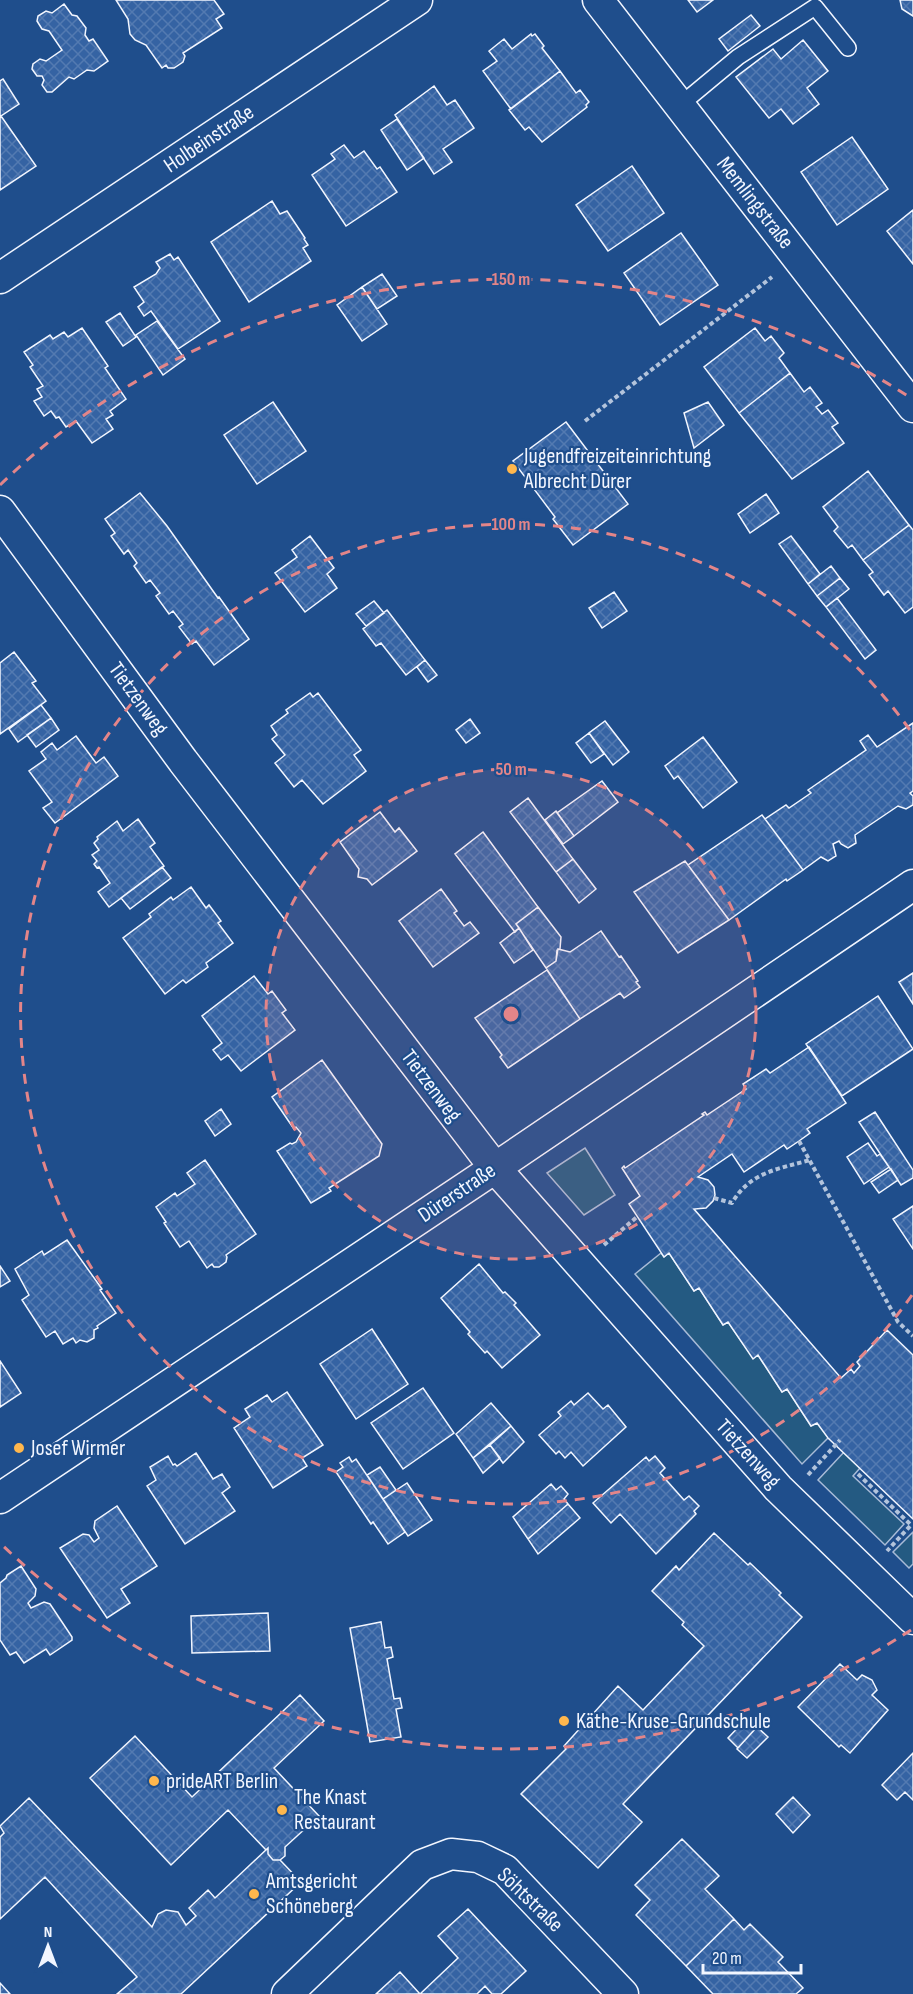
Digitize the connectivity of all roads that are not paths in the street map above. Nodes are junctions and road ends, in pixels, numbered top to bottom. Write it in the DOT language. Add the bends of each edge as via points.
graph roads {
  1 [pos="417,0"];
  2 [pos="598,0"];
  3 [pos="848,48"];
  4 [pos="679,106"];
  5 [pos="0,278"];
  6 [pos="913,407"];
  7 [pos="0,511"];
  8 [pos="913,885"];
  9 [pos="495,1168"];
  10 [pos="0,1498"];
  11 [pos="913,1619"];
  12 [pos="287,1994"];
  13 [pos="623,1994"];
  1 -- 5 [label="street, Holbeinstraße"];
  2 -- 4 [label="street, Memlingstraße"];
  3 -- 4 [label="lane" via="815,7 738,57"];
  4 -- 6 [label="street, Memlingstraße"];
  7 -- 9 [label="street, Tietzenweg" via="183,761"];
  8 -- 9 [label="street, Dürerstraße"];
  9 -- 10 [label="street, Dürerstraße"];
  9 -- 11 [label="street, Tietzenweg" via="778,1488"];
  12 -- 13 [label="street, Söhtstraße" via="422,1865 451,1854 478,1857 505,1870"];
}
